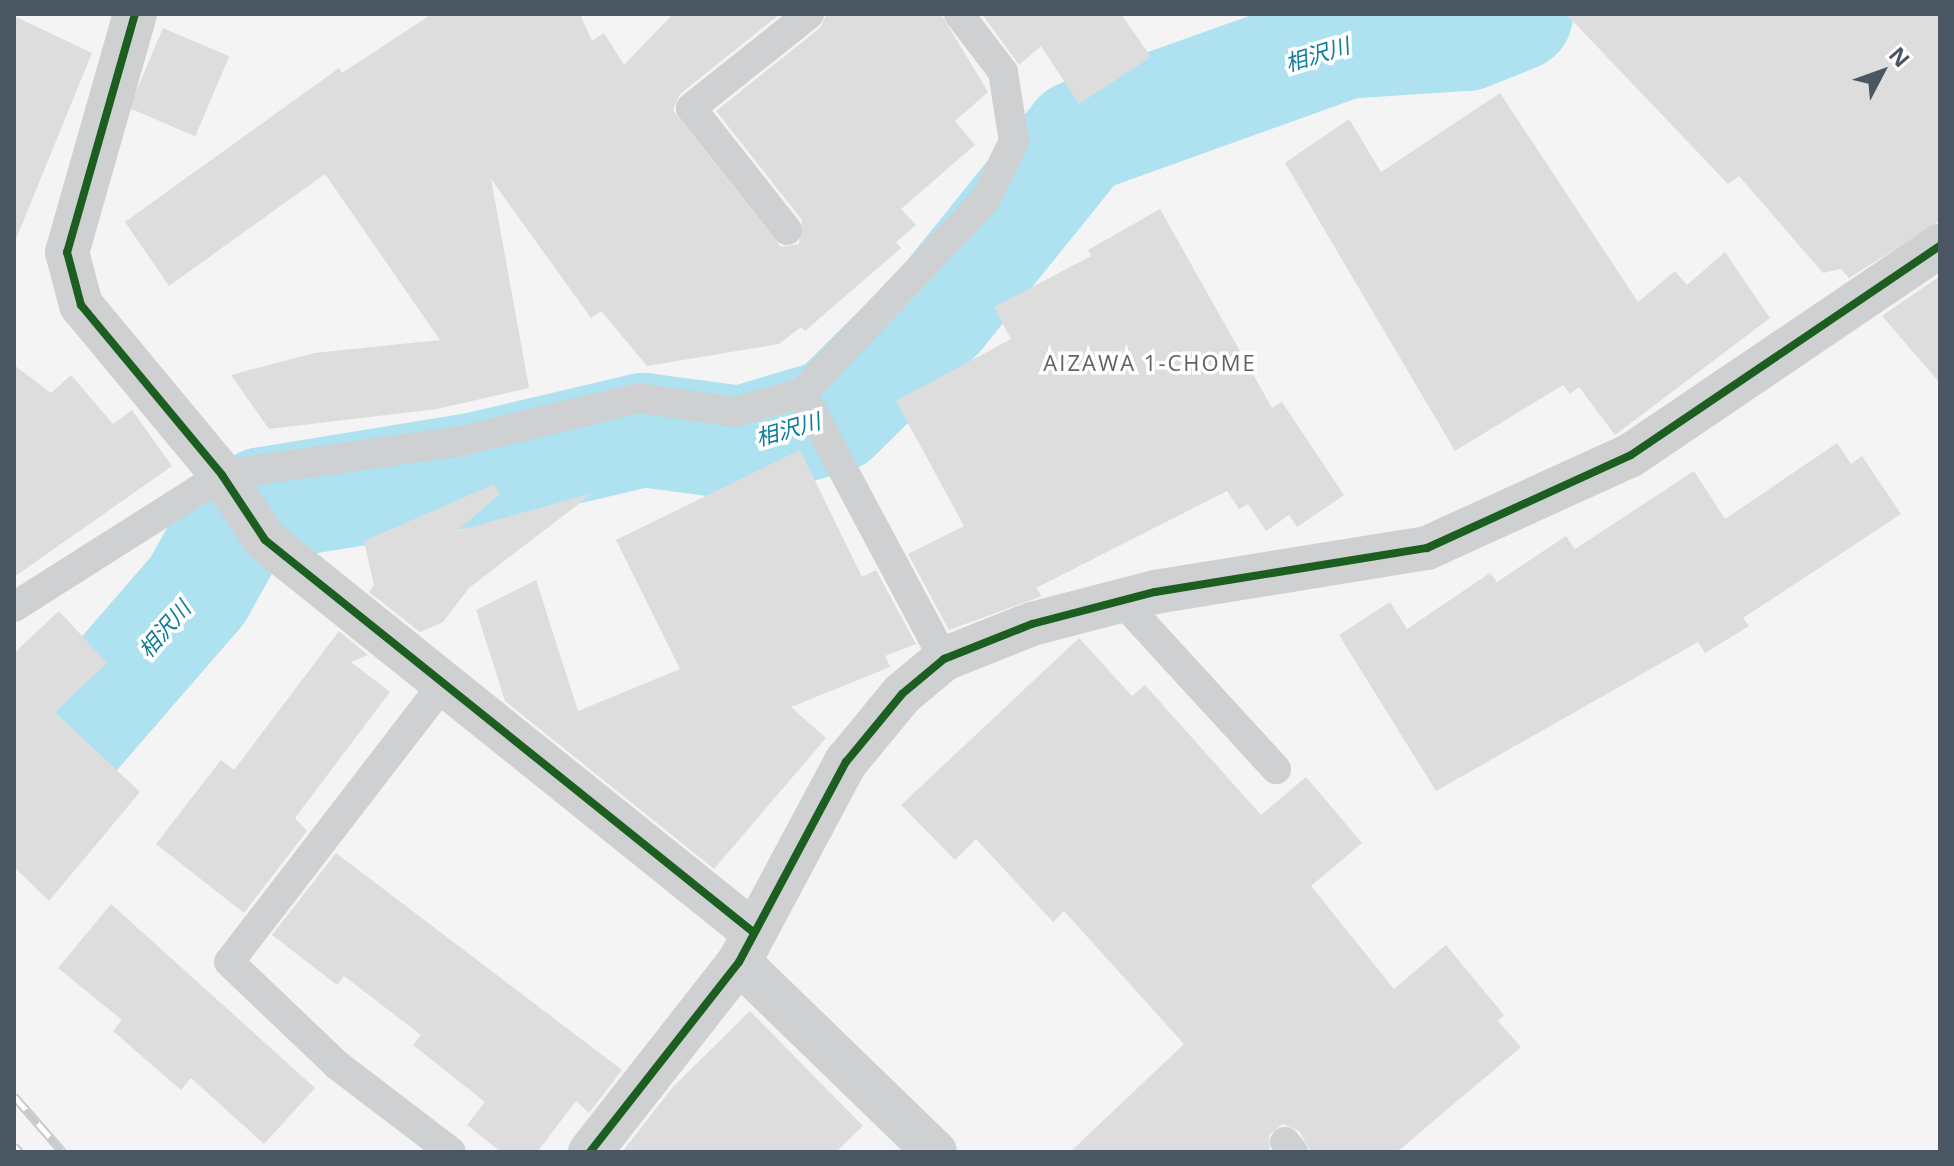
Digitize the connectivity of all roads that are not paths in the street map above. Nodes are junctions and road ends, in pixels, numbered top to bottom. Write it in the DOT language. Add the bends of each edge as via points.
graph roads {
  1 [pos="135,14"];
  2 [pos="809,14"];
  3 [pos="959,14"];
  4 [pos="787,230"];
  5 [pos="1940,246"];
  6 [pos="802,393"];
  7 [pos="229,486"];
  8 [pos="1122,601"];
  9 [pos="14,607"];
  10 [pos="944,659"];
  11 [pos="444,683"];
  12 [pos="1276,769"];
  13 [pos="746,947"];
  14 [pos="597,1149"];
  15 [pos="451,1152"];
  16 [pos="935,1152"];
  1 -- 7 [label="street" via="67,252 81,305"];
  2 -- 4 [label="lane" via="691,108"];
  3 -- 6 [label="lane" via="1003,72 1014,141 985,200"];
  5 -- 8 [label="street" via="1631,455 1427,548"];
  6 -- 7 [label="lane" via="734,412 639,398 461,441"];
  6 -- 10 [label="lane"];
  7 -- 9 [label="lane"];
  7 -- 11 [label="street" via="265,540"];
  8 -- 10 [label="street" via="1032,624"];
  8 -- 12 [label="lane"];
  10 -- 13 [label="street" via="902,694 846,762"];
  11 -- 13 [label="street"];
  11 -- 15 [label="lane" via="229,962 337,1065"];
  13 -- 14 [label="street"];
  13 -- 16 [label="street"];
}
